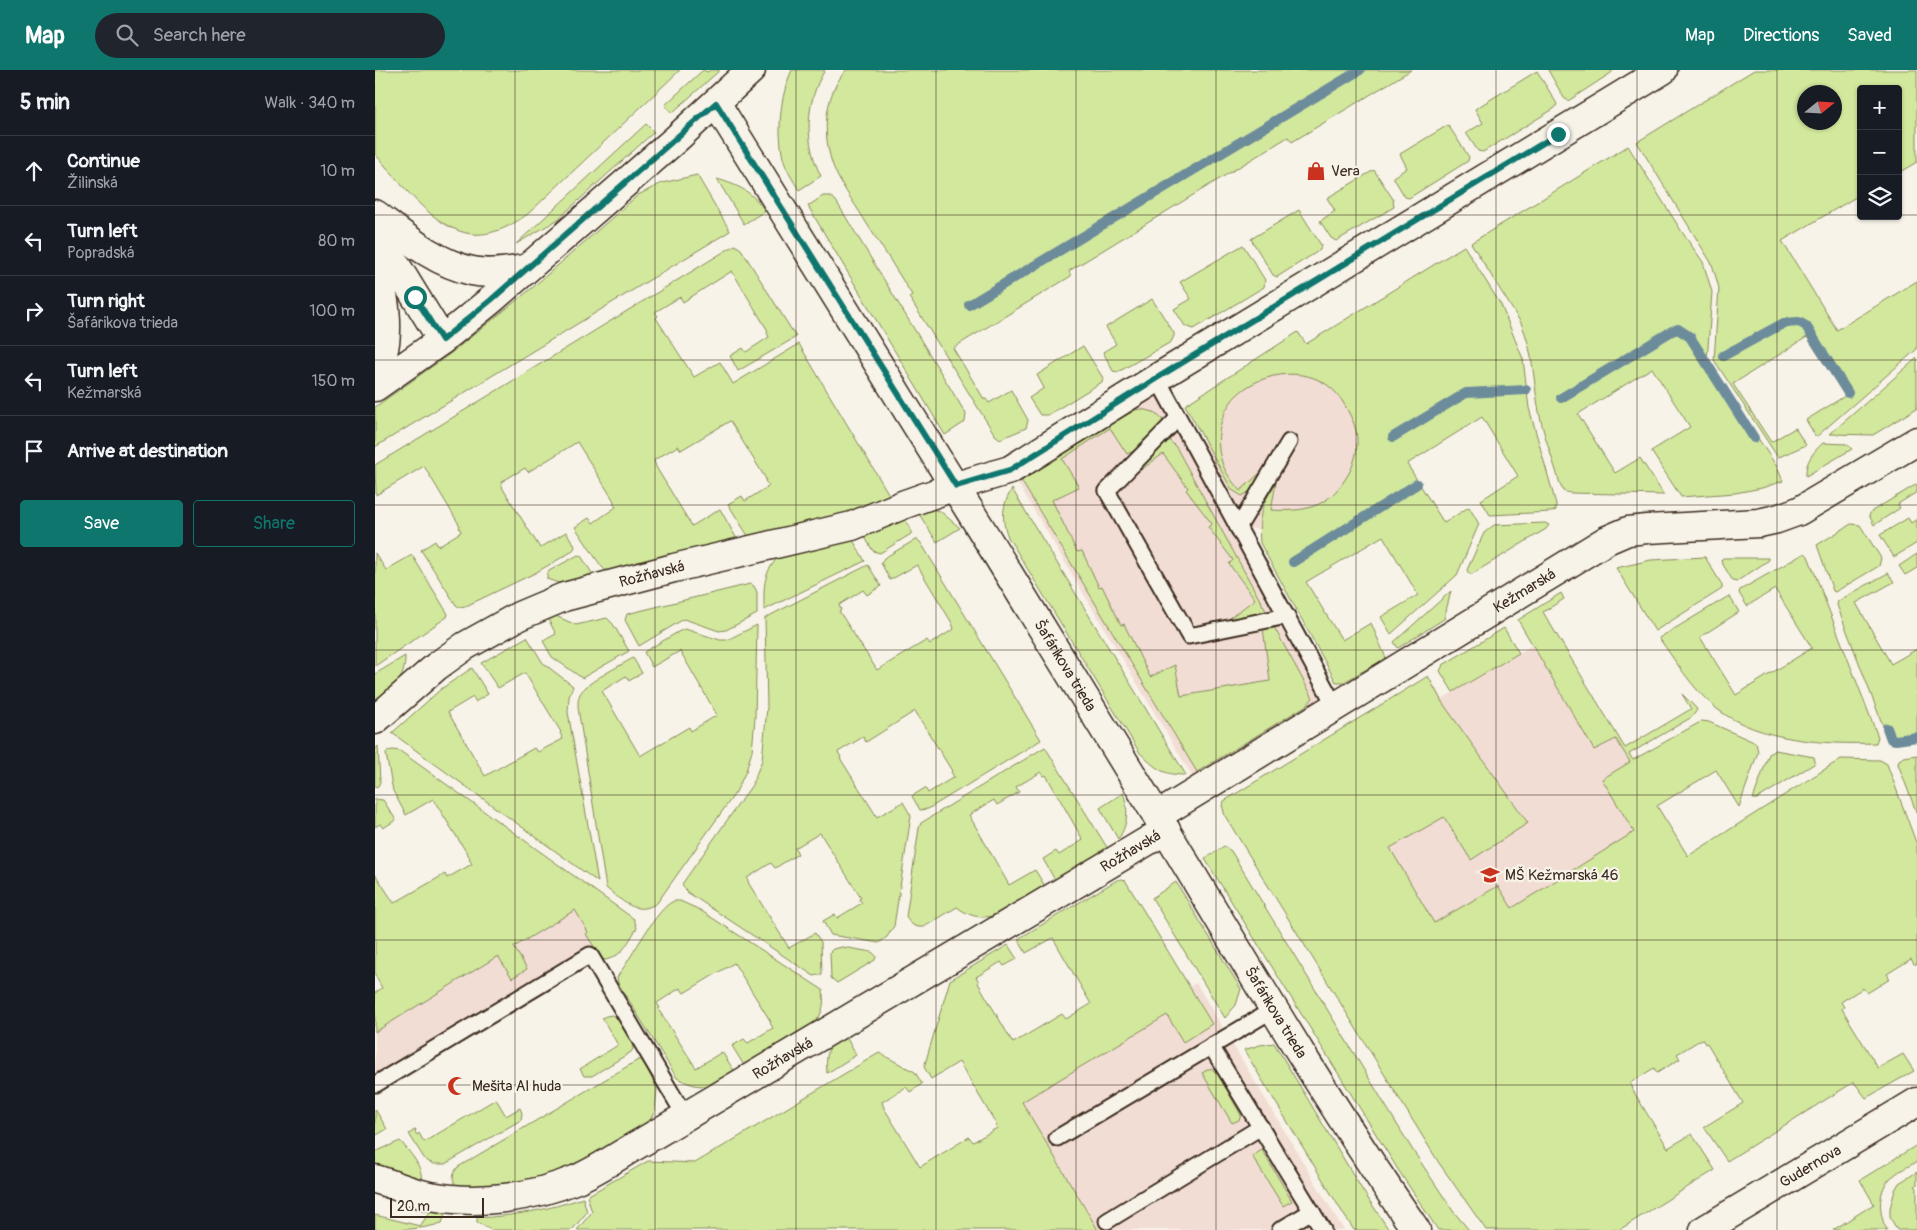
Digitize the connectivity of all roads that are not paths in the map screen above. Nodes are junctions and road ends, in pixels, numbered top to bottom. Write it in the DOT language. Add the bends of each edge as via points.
graph roads {
  1 [pos="751,70"];
  2 [pos="1663,70"];
  3 [pos="716,103"];
  4 [pos="375,214"];
  5 [pos="375,231"];
  6 [pos="375,262"];
  7 [pos="526,269"];
  8 [pos="442,340"];
  9 [pos="375,373"];
  10 [pos="1157,378"];
  11 [pos="375,387"];
  12 [pos="1178,418"];
  13 [pos="1917,441"];
  14 [pos="1289,442"];
  15 [pos="956,486"];
  16 [pos="1238,528"];
  17 [pos="1287,616"];
  18 [pos="1335,706"];
  19 [pos="375,720"];
  20 [pos="1162,823"];
  21 [pos="1275,1008"];
  22 [pos="1211,1046"];
  23 [pos="376,1084"];
  24 [pos="1917,1102"];
  25 [pos="685,1116"];
  26 [pos="1261,1127"];
  27 [pos="1057,1138"];
  28 [pos="375,1178"];
  29 [pos="1312,1211"];
  30 [pos="1107,1221"];
  31 [pos="1280,1230"];
  32 [pos="1323,1230"];
  33 [pos="1415,1230"];
  34 [pos="1704,1230"];
  1 -- 3 [label="street"];
  2 -- 10 [label="street"];
  3 -- 7 [label="street"];
  3 -- 15 [label="street, Šafárikova trieda"];
  4 -- 7 [label="street" via="428,252 455,266 481,272"];
  5 -- 8 [label="street"];
  6 -- 9 [label="street" via="385,313 382,356"];
  7 -- 8 [label="street"];
  8 -- 11 [label="street"];
  10 -- 12 [label="lane"];
  10 -- 15 [label="street" via="1010,470"];
  12 -- 16 [label="lane"];
  12 -- 17 [label="lane" via="1107,491 1189,636"];
  13 -- 18 [label="street, Kežmarská" via="1799,511 1777,519 1759,523 1628,531 1607,540"];
  14 -- 16 [label="lane"];
  15 -- 19 [label="street, Rožňavská" via="852,526 564,597 519,616 465,646"];
  15 -- 20 [label="street, Šafárikova trieda"];
  16 -- 17 [label="lane"];
  17 -- 18 [label="lane"];
  18 -- 20 [label="street, Kežmarská"];
  20 -- 21 [label="street, Šafárikova trieda"];
  20 -- 25 [label="street, Rožňavská"];
  21 -- 22 [label="lane"];
  21 -- 33 [label="street, Šafárikova trieda"];
  22 -- 26 [label="lane"];
  22 -- 27 [label="lane"];
  23 -- 25 [label="lane" via="590,955"];
  24 -- 34 [label="street, Gudernova"];
  25 -- 28 [label="street, Rožňavská" via="578,1178 507,1199 429,1196"];
  26 -- 29 [label="lane"];
  26 -- 30 [label="lane"];
  29 -- 31 [label="lane"];
  29 -- 32 [label="lane"];
}
